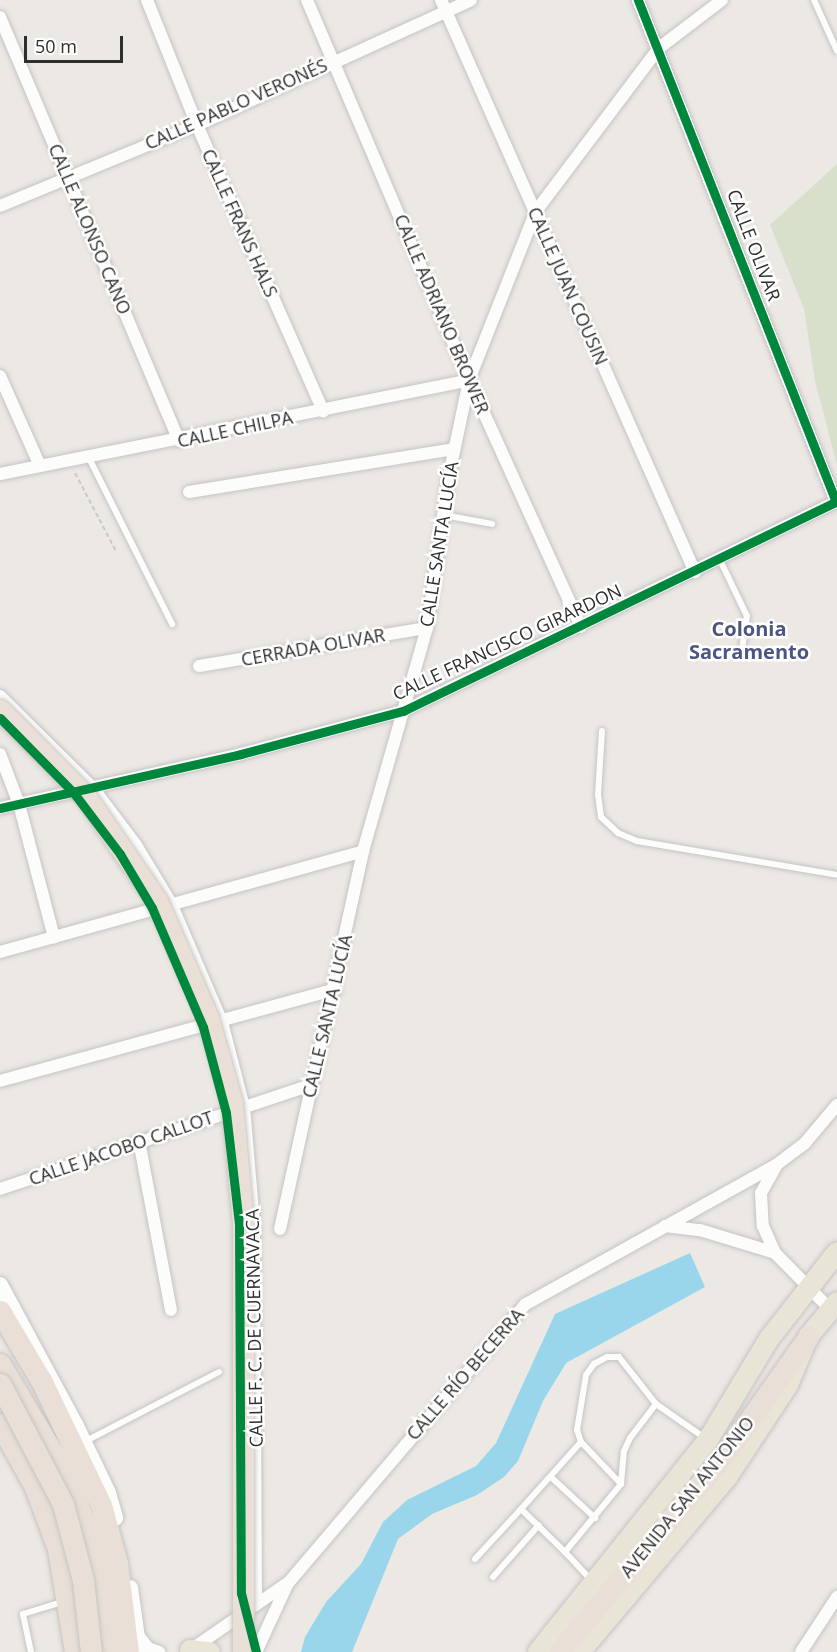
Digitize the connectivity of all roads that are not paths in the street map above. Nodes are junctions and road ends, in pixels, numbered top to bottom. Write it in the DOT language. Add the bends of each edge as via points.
graph roads {
  1 [pos="147,0"];
  2 [pos="307,0"];
  3 [pos="441,0"];
  4 [pos="471,0"];
  5 [pos="638,0"];
  6 [pos="722,0"];
  7 [pos="814,0"];
  8 [pos="446,12"];
  9 [pos="0,17"];
  10 [pos="659,48"];
  11 [pos="837,51"];
  12 [pos="333,61"];
  13 [pos="197,125"];
  14 [pos="67,176"];
  15 [pos="0,206"];
  16 [pos="536,211"];
  17 [pos="0,376"];
  18 [pos="469,380"];
  19 [pos="323,411"];
  20 [pos="179,441"];
  21 [pos="454,449"];
  22 [pos="89,458"];
  23 [pos="40,466"];
  24 [pos="0,474"];
  25 [pos="189,492"];
  26 [pos="836,502"];
  27 [pos="444,515"];
  28 [pos="492,524"];
  29 [pos="720,560"];
  30 [pos="694,572"];
  31 [pos="172,624"];
  32 [pos="581,627"];
  33 [pos="427,628"];
  34 [pos="741,656"];
  35 [pos="200,666"];
  36 [pos="0,696"];
  37 [pos="0,710"];
  38 [pos="403,711"];
  39 [pos="602,731"];
  40 [pos="0,754"];
  41 [pos="93,788"];
  42 [pos="19,804"];
  43 [pos="0,808"];
  44 [pos="363,851"];
  45 [pos="837,875"];
  46 [pos="171,903"];
  47 [pos="54,937"];
  48 [pos="0,952"];
  49 [pos="336,989"];
  50 [pos="222,1022"];
  51 [pos="0,1081"];
  52 [pos="311,1085"];
  53 [pos="244,1107"];
  54 [pos="835,1110"];
  55 [pos="139,1141"];
  56 [pos="777,1166"];
  57 [pos="0,1189"];
  58 [pos="665,1226"];
  59 [pos="280,1229"];
  60 [pos="837,1252"];
  61 [pos="776,1253"];
  62 [pos="0,1285"];
  63 [pos="808,1286"];
  64 [pos="834,1305"];
  65 [pos="171,1310"];
  66 [pos="0,1311"];
  67 [pos="808,1337"];
  68 [pos="0,1340"];
  69 [pos="0,1364"];
  70 [pos="219,1372"];
  71 [pos="0,1382"];
  72 [pos="0,1398"];
  73 [pos="656,1404"];
  74 [pos="0,1425"];
  75 [pos="0,1439"];
  76 [pos="708,1440"];
  77 [pos="84,1442"];
  78 [pos="581,1442"];
  79 [pos="552,1478"];
  80 [pos="621,1484"];
  81 [pos="67,1508"];
  82 [pos="522,1509"];
  83 [pos="595,1518"];
  84 [pos="538,1525"];
  85 [pos="565,1552"];
  86 [pos="475,1559"];
  87 [pos="493,1577"];
  88 [pos="289,1582"];
  89 [pos="595,1584"];
  90 [pos="72,1585"];
  91 [pos="837,1597"];
  92 [pos="59,1603"];
  93 [pos="256,1604"];
  94 [pos="137,1632"];
  95 [pos="186,1651"];
  96 [pos="252,1651"];
  97 [pos="31,1652"];
  98 [pos="65,1652"];
  99 [pos="75,1652"];
  100 [pos="81,1652"];
  101 [pos="89,1652"];
  102 [pos="97,1652"];
  103 [pos="105,1652"];
  104 [pos="112,1652"];
  105 [pos="119,1652"];
  106 [pos="128,1652"];
  107 [pos="139,1652"];
  108 [pos="159,1652"];
  109 [pos="210,1652"];
  110 [pos="538,1652"];
  111 [pos="559,1652"];
  112 [pos="580,1652"];
  113 [pos="801,1652"];
  1 -- 13 [label="street, CALLE FRANS HALS"];
  2 -- 12 [label="street, CALLE ADRIANO BROWER"];
  3 -- 8 [label="street, CALLE JUAN COUSIN"];
  4 -- 8 [label="street, CALLE PABLO VERONÉS"];
  5 -- 10 [label="street, CALLE OLIVAR"];
  6 -- 10 [label="street, CALLE SANTA LUCÍA"];
  7 -- 11 [label="lane"];
  8 -- 12 [label="street, CALLE PABLO VERONÉS"];
  8 -- 16 [label="street, CALLE JUAN COUSIN"];
  9 -- 14 [label="street, CALLE ALONSO CANO"];
  10 -- 16 [label="street, CALLE SANTA LUCÍA"];
  10 -- 26 [label="street, CALLE OLIVAR"];
  12 -- 13 [label="street, CALLE PABLO VERONÉS"];
  12 -- 18 [label="street, CALLE ADRIANO BROWER"];
  13 -- 14 [label="street, CALLE PABLO VERONÉS"];
  13 -- 19 [label="street, CALLE FRANS HALS"];
  14 -- 15 [label="street, CALLE PABLO VERONÉS"];
  14 -- 20 [label="street, CALLE ALONSO CANO"];
  16 -- 18 [label="street, CALLE SANTA LUCÍA"];
  16 -- 30 [label="street, CALLE JUAN COUSIN"];
  17 -- 23 [label="street"];
  18 -- 19 [label="street, CALLE CHILPA"];
  18 -- 21 [label="street, CALLE SANTA LUCÍA"];
  18 -- 32 [label="street, CALLE ADRIANO BROWER"];
  19 -- 20 [label="street, CALLE CHILPA"];
  20 -- 22 [label="street, CALLE CHILPA"];
  21 -- 25 [label="street"];
  21 -- 27 [label="street, CALLE SANTA LUCÍA"];
  22 -- 23 [label="street, CALLE CHILPA"];
  22 -- 31 [label="lane"];
  23 -- 24 [label="street, CALLE CHILPA"];
  26 -- 29 [label="street, CALLE FRANCISCO GIRARDON"];
  27 -- 28 [label="lane"];
  27 -- 33 [label="street, CALLE SANTA LUCÍA"];
  29 -- 30 [label="street, CALLE FRANCISCO GIRARDON"];
  29 -- 34 [label="lane" via="747,616"];
  30 -- 32 [label="street, CALLE FRANCISCO GIRARDON"];
  32 -- 38 [label="street, CALLE FRANCISCO GIRARDON"];
  33 -- 35 [label="street, CERRADA OLIVAR"];
  33 -- 38 [label="street, CALLE SANTA LUCÍA"];
  36 -- 41 [label="street, CALLE F. C. DE CUERNAVACA"];
  37 -- 96 [label="highway, bridge" via="86,797 157,901 204,1008 219,1054 232,1103 243,1223"];
  38 -- 41 [label="street, CALLE FRANCISCO GIRARDON"];
  38 -- 44 [label="street, CALLE SANTA LUCÍA"];
  39 -- 45 [label="lane" via="598,795 601,817 618,833 637,841"];
  40 -- 42 [label="street"];
  41 -- 42 [label="street, CALLE FRANCISCO GIRARDON"];
  41 -- 46 [label="street, CALLE F. C. DE CUERNAVACA" via="136,845"];
  42 -- 43 [label="street, CALLE FRANCISCO GIRARDON"];
  42 -- 47 [label="street"];
  44 -- 46 [label="street"];
  44 -- 49 [label="street, CALLE SANTA LUCÍA"];
  46 -- 47 [label="street"];
  46 -- 50 [label="street, CALLE F. C. DE CUERNAVACA"];
  47 -- 48 [label="street"];
  49 -- 50 [label="street"];
  49 -- 52 [label="street, CALLE SANTA LUCÍA"];
  50 -- 51 [label="street"];
  50 -- 53 [label="street, CALLE F. C. DE CUERNAVACA"];
  52 -- 53 [label="street, CALLE JACOBO CALLOT"];
  52 -- 59 [label="street, CALLE SANTA LUCÍA"];
  53 -- 55 [label="street, CALLE JACOBO CALLOT"];
  53 -- 93 [label="street, CALLE F. C. DE CUERNAVACA" via="254,1235"];
  54 -- 56 [label="street, CALLE RÍO BECERRA"];
  55 -- 57 [label="street, CALLE JACOBO CALLOT"];
  55 -- 65 [label="street"];
  56 -- 58 [label="street, CALLE RÍO BECERRA"];
  56 -- 61 [label="street" via="760,1202 763,1226"];
  58 -- 61 [label="street" via="700,1230"];
  58 -- 88 [label="street, CALLE RÍO BECERRA" via="541,1294 514,1315"];
  60 -- 63 [label="main road"];
  61 -- 63 [label="street"];
  62 -- 77 [label="main road"];
  63 -- 64 [label="street"];
  63 -- 76 [label="main road" via="769,1339"];
  64 -- 67 [label="main road"];
  66 -- 106 [label="highway" via="47,1391 101,1505 117,1563"];
  67 -- 111 [label="highway, AVENIDA SAN ANTONIO" via="727,1452"];
  67 -- 112 [label="main road" via="788,1385 728,1476"];
  68 -- 105 [label="highway" via="55,1433 103,1543"];
  69 -- 81 [label="highway" via="64,1472"];
  70 -- 77 [label="lane"];
  71 -- 81 [label="highway, bridge"];
  72 -- 81 [label="highway"];
  72 -- 102 [label="highway" via="60,1515"];
  73 -- 76 [label="lane"];
  73 -- 78 [label="lane" via="629,1364 619,1357 607,1357 594,1364 586,1375 577,1430"];
  73 -- 80 [label="lane" via="630,1438"];
  74 -- 99 [label="highway" via="35,1487 58,1549"];
  75 -- 92 [label="main road" via="47,1540"];
  76 -- 89 [label="main road"];
  77 -- 94 [label="main road" via="108,1493 122,1542"];
  78 -- 79 [label="lane"];
  78 -- 80 [label="lane"];
  79 -- 82 [label="lane"];
  79 -- 83 [label="lane"];
  80 -- 83 [label="lane"];
  81 -- 90 [label="highway"];
  81 -- 101 [label="highway, bridge" via="83,1580"];
  81 -- 103 [label="highway" via="88,1549"];
  81 -- 104 [label="highway" via="94,1545"];
  82 -- 84 [label="lane"];
  82 -- 86 [label="lane"];
  83 -- 85 [label="lane"];
  84 -- 85 [label="lane"];
  84 -- 87 [label="lane"];
  85 -- 89 [label="lane"];
  88 -- 93 [label="street, CALLE RÍO BECERRA"];
  88 -- 96 [label="street"];
  89 -- 110 [label="main road"];
  90 -- 100 [label="highway"];
  90 -- 101 [label="highway, bridge" via="80,1600"];
  91 -- 113 [label="street"];
  92 -- 97 [label="lane" via="23,1614"];
  92 -- 98 [label="main road"];
  93 -- 95 [label="street, CALLE RÍO BECERRA"];
  94 -- 107 [label="main road"];
  94 -- 108 [label="street" via="148,1648"];
  95 -- 109 [label="main road"];
}
